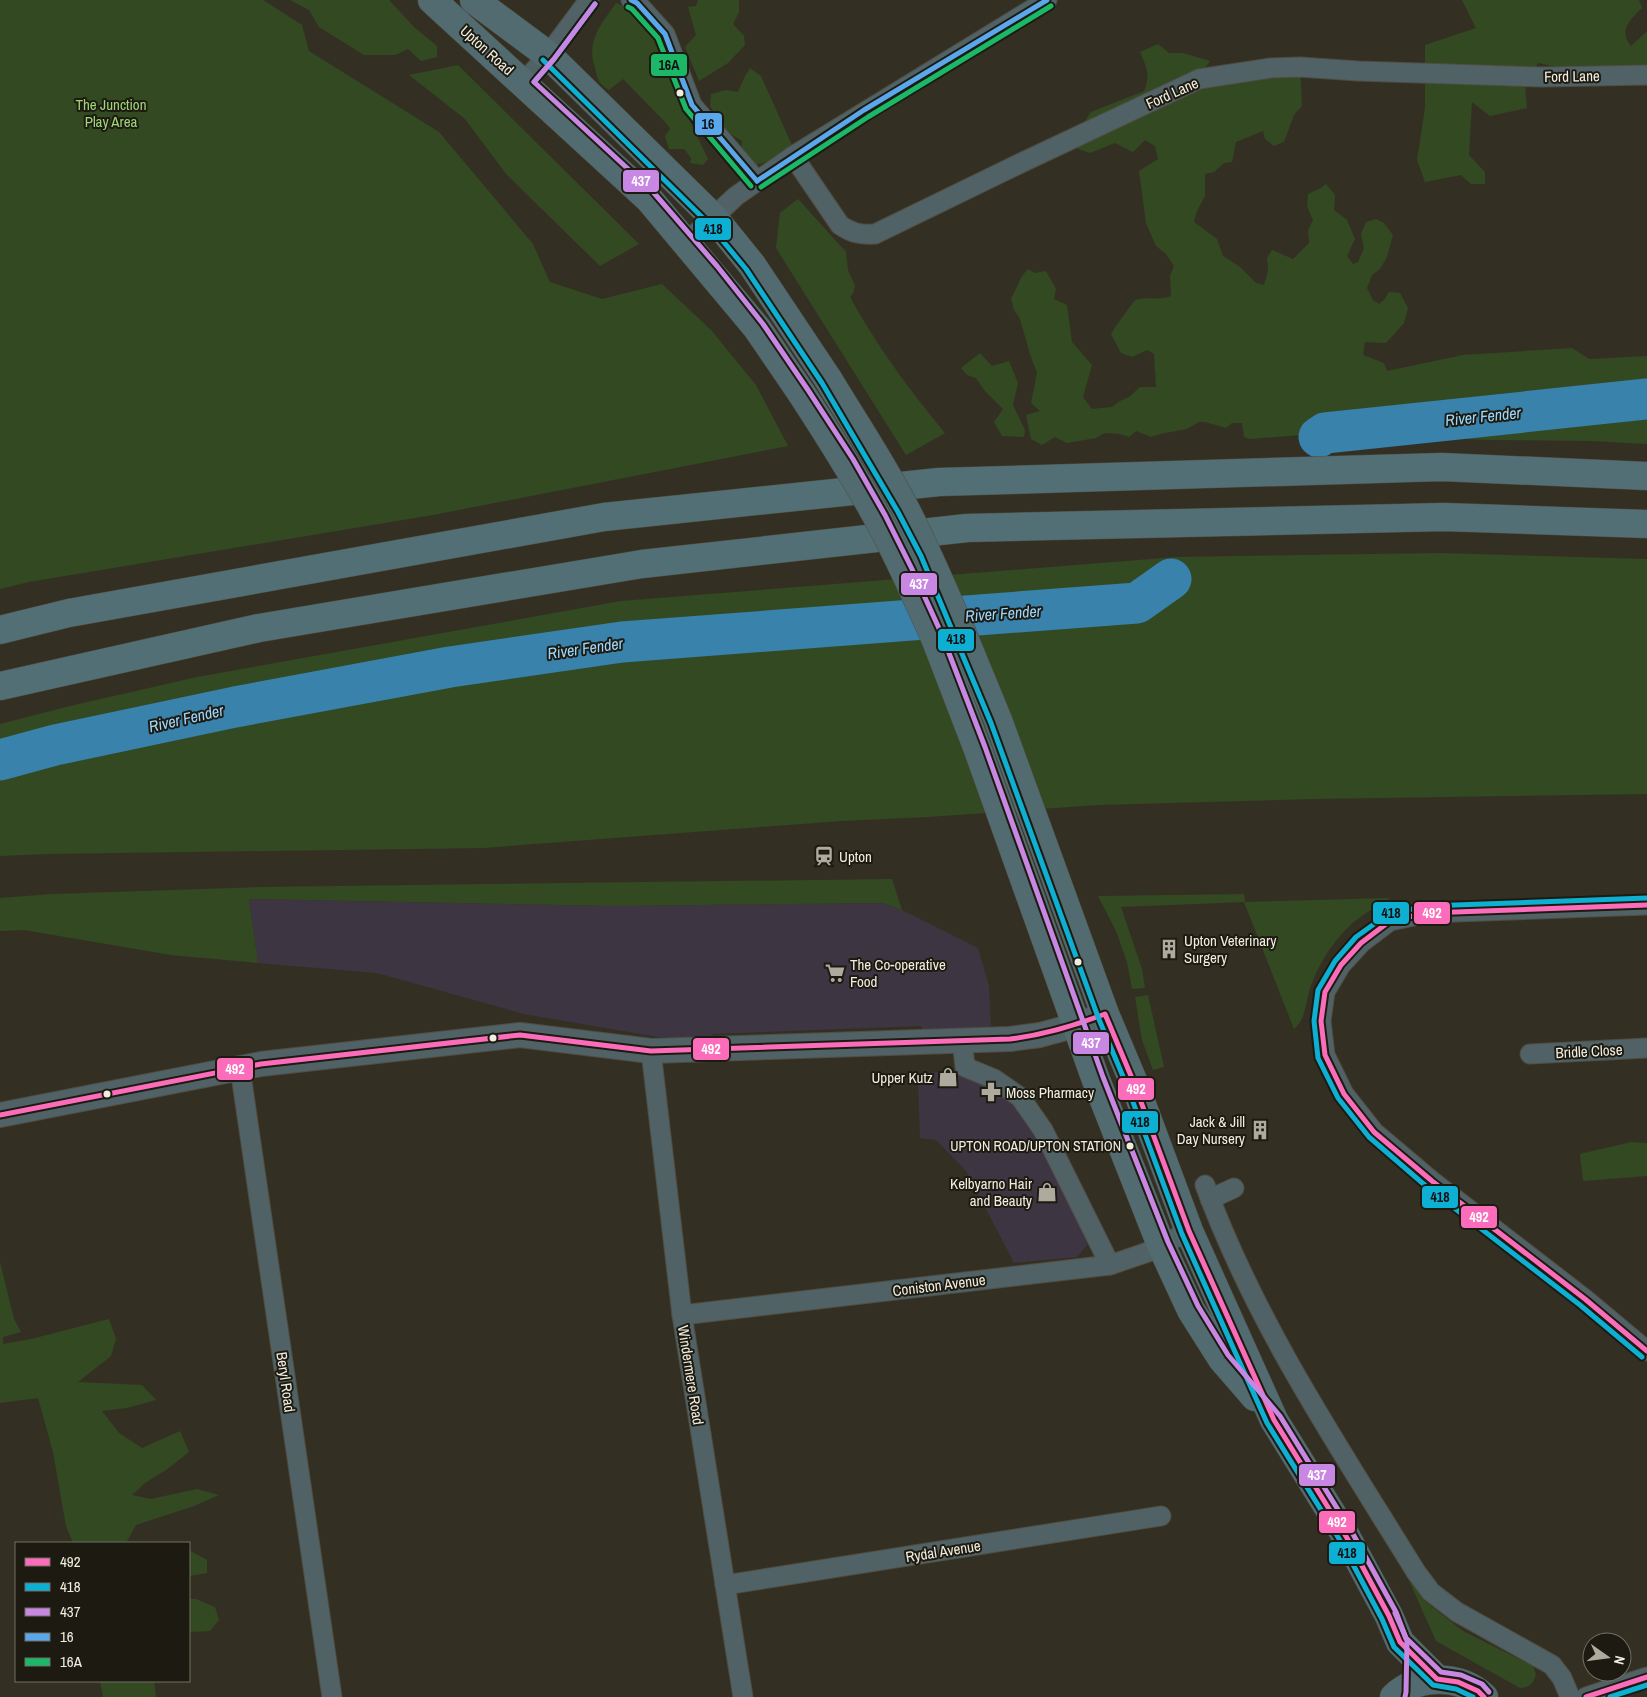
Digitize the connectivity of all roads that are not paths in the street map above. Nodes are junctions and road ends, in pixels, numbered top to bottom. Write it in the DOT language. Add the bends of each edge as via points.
graph roads {
  1 [pos="432,0"];
  2 [pos="474,0"];
  3 [pos="588,0"];
  4 [pos="631,0"];
  5 [pos="1046,0"];
  6 [pos="548,55"];
  7 [pos="1647,75"];
  8 [pos="523,83"];
  9 [pos="793,156"];
  10 [pos="757,181"];
  11 [pos="714,218"];
  12 [pos="686,243"];
  13 [pos="1647,476"];
  14 [pos="1647,524"];
  15 [pos="0,630"];
  16 [pos="0,686"];
  17 [pos="1647,906"];
  18 [pos="1105,1014"];
  19 [pos="1077,1025"];
  20 [pos="962,1040"];
  21 [pos="1647,1048"];
  22 [pos="651,1051"];
  23 [pos="1530,1054"];
  24 [pos="240,1068"];
  25 [pos="0,1115"];
  26 [pos="1234,1188"];
  27 [pos="1189,1231"];
  28 [pos="1161,1246"];
  29 [pos="1110,1265"];
  30 [pos="682,1315"];
  31 [pos="1647,1350"];
  32 [pos="1274,1420"];
  33 [pos="1161,1516"];
  34 [pos="725,1586"];
  35 [pos="1400,1642"];
  36 [pos="1647,1677"];
  37 [pos="1437,1679"];
  38 [pos="1396,1694"];
  39 [pos="332,1697"];
  40 [pos="743,1697"];
  41 [pos="1484,1697"];
  42 [pos="1570,1697"];
  43 [pos="1586,1697"];
  1 -- 8 [label="main road, Upton Road"];
  2 -- 6 [label="main road, Upton Road"];
  3 -- 6 [label="street"];
  4 -- 10 [label="street" via="665,34 692,105"];
  5 -- 9 [label="street"];
  6 -- 8 [label="street"];
  6 -- 11 [label="main road, Upton Road"];
  7 -- 9 [label="street, Ford Lane" via="1543,77 1300,67 1199,79 875,234 850,232 840,225"];
  8 -- 12 [label="main road, Upton Road" via="649,198"];
  9 -- 10 [label="street"];
  10 -- 11 [label="street"];
  11 -- 12 [label="street"];
  11 -- 18 [label="main road, Upton Road, bridge" via="752,265 828,379 928,553 998,720"];
  12 -- 19 [label="main road, Upton Road, bridge" via="757,328 802,394 847,464 905,572 935,638 985,769"];
  13 -- 15 [label="highway" via="1442,467 939,482 604,517 70,613"];
  14 -- 16 [label="highway" via="1444,517 967,528 642,564 259,628"];
  17 -- 31 [label="street" via="1427,912 1390,921 1361,943 1341,965 1326,992 1321,1021 1325,1055 1344,1094 1374,1132"];
  18 -- 19 [label="street"];
  18 -- 27 [label="main road, Upton Road"];
  19 -- 20 [label="street" via="1040,1035"];
  19 -- 28 [label="main road, Upton Road"];
  20 -- 22 [label="street"];
  20 -- 29 [label="street" via="965,1067 994,1079 1020,1098 1043,1130"];
  21 -- 23 [label="street, Bridle Close"];
  22 -- 24 [label="street" via="520,1035"];
  22 -- 30 [label="street, Windermere Road"];
  24 -- 25 [label="street"];
  24 -- 39 [label="street, Beryl Road"];
  26 -- 42 [label="street" via="1208,1192 1219,1224 1286,1360 1416,1572 1431,1592 1457,1612 1552,1665"];
  27 -- 28 [label="street, Coniston Avenue"];
  27 -- 32 [label="main road, Upton Road"];
  28 -- 29 [label="street, Coniston Avenue"];
  28 -- 32 [label="main road, Upton Road" via="1192,1310 1222,1359"];
  29 -- 30 [label="street, Coniston Avenue"];
  30 -- 34 [label="street, Windermere Road"];
  32 -- 35 [label="main road, Upton Road" via="1347,1538"];
  33 -- 34 [label="street, Rydal Avenue"];
  34 -- 40 [label="street, Windermere Road"];
  35 -- 37 [label="main road, Upton Road"];
  35 -- 38 [label="main road, Upton Road"];
  36 -- 43 [label="street"];
  37 -- 38 [label="main road" via="1417,1683"];
  37 -- 41 [label="main road" via="1458,1682"];
}
